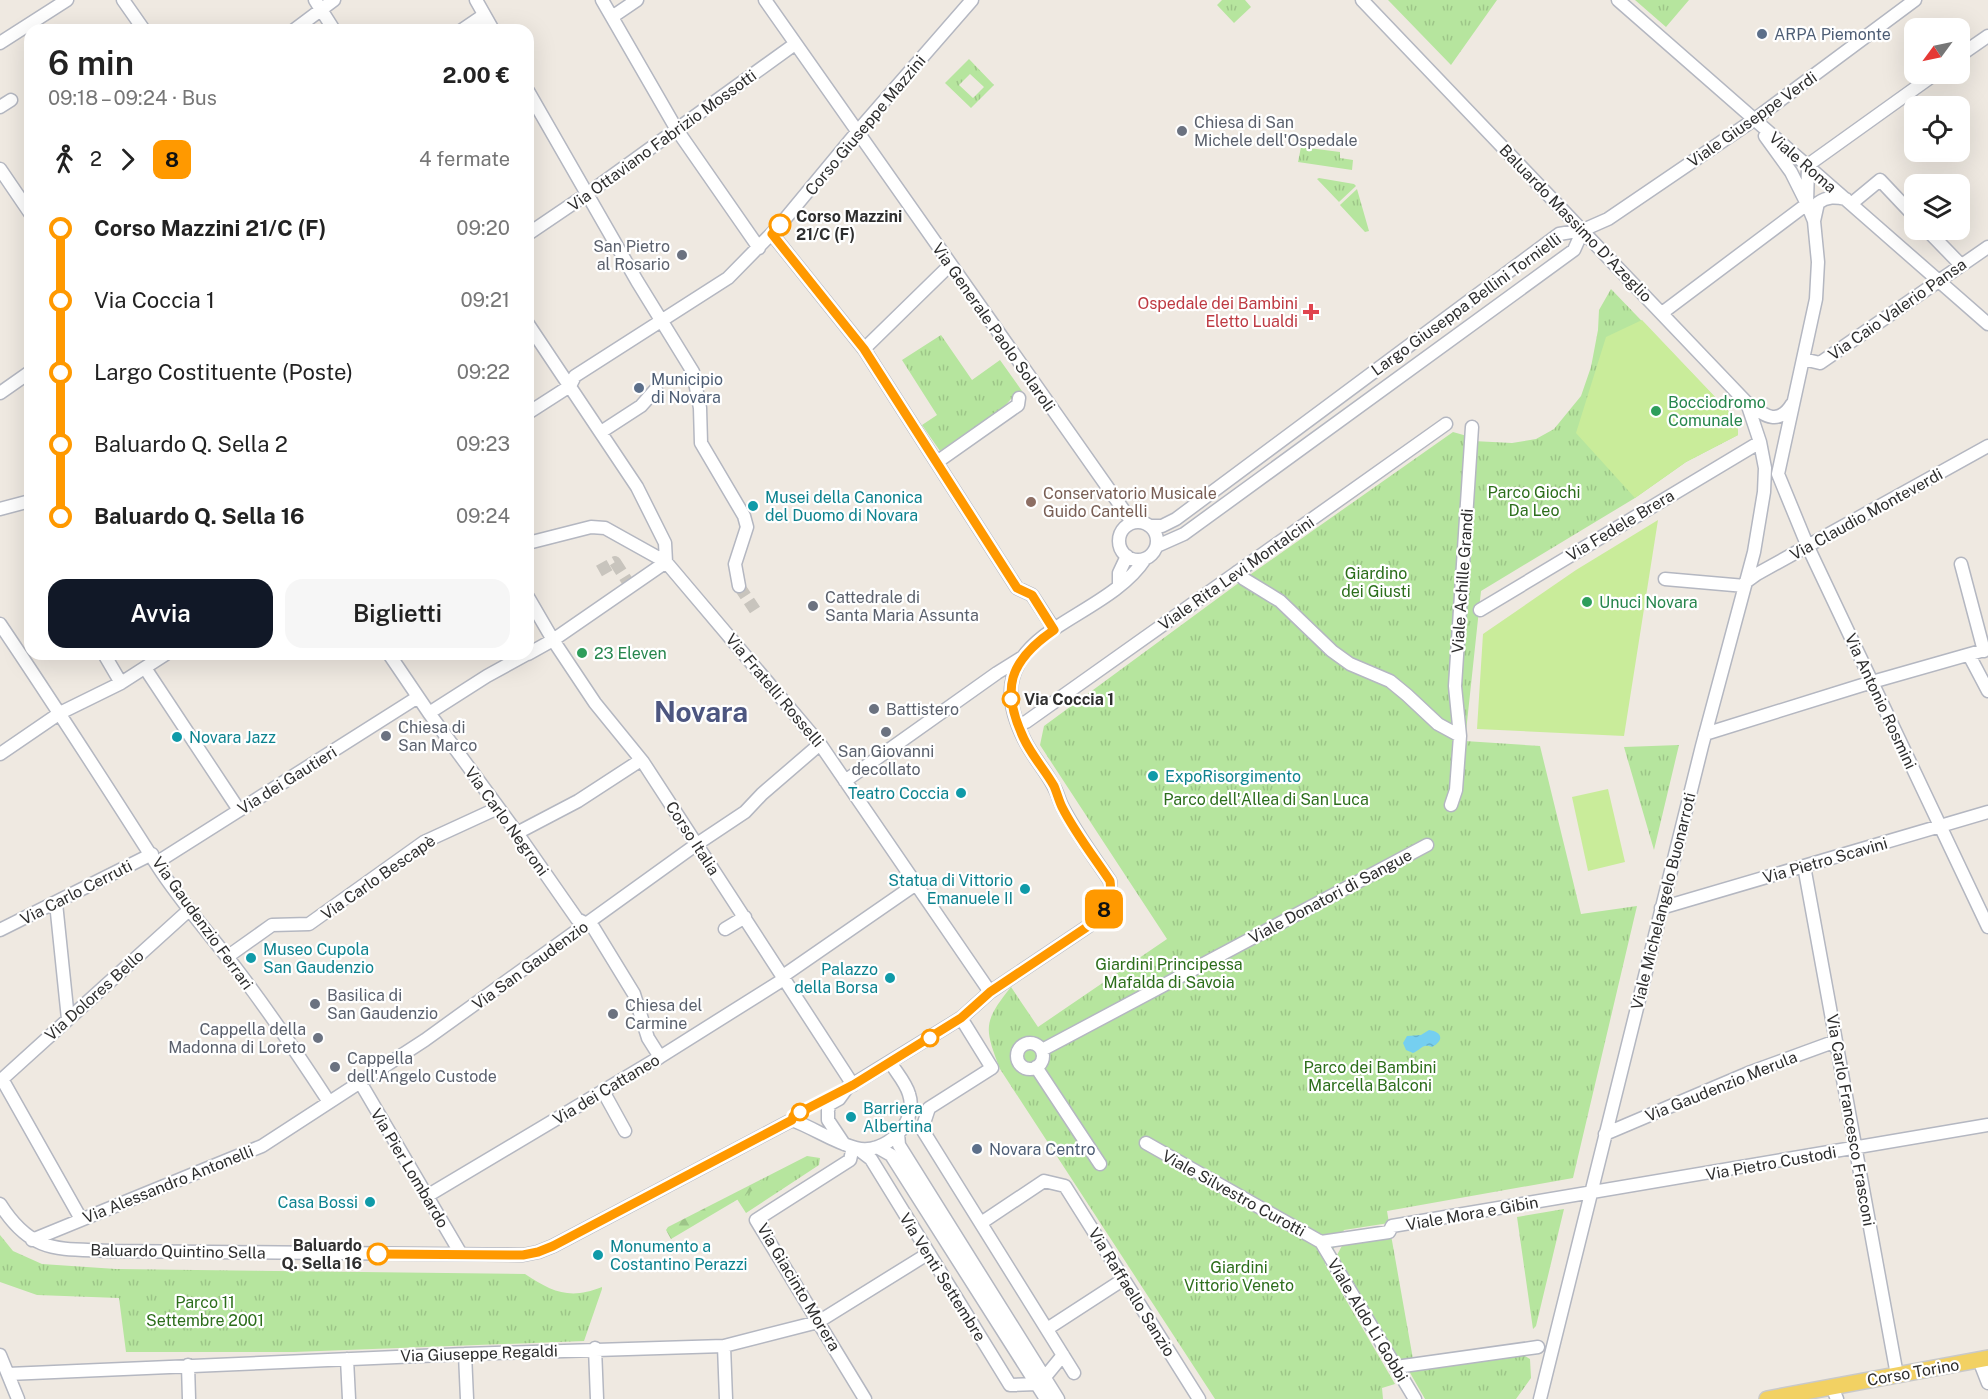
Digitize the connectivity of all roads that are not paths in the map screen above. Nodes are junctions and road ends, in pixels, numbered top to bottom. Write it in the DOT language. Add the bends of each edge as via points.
graph roads {
  1 [pos="67,0"];
  2 [pos="123,0"];
  3 [pos="334,0"];
  4 [pos="476,0"];
  5 [pos="602,0"];
  6 [pos="637,0"];
  7 [pos="765,0"];
  8 [pos="972,0"];
  9 [pos="1362,0"];
  10 [pos="1618,0"];
  11 [pos="1915,0"];
  12 [pos="320,7"];
  13 [pos="484,15"];
  14 [pos="612,17"];
  15 [pos="30,24"];
  16 [pos="140,24"];
  17 [pos="301,24"];
  18 [pos="330,24"];
  19 [pos="471,24"];
  20 [pos="489,24"];
  21 [pos="24,28"];
  22 [pos="1988,36"];
  23 [pos="0,43"];
  24 [pos="795,45"];
  25 [pos="1970,49"];
  26 [pos="1921,84"];
  27 [pos="534,102"];
  28 [pos="1755,119"];
  29 [pos="1742,127"];
  30 [pos="676,130"];
  31 [pos="857,132"];
  32 [pos="1808,165"];
  33 [pos="0,168"];
  34 [pos="588,196"];
  35 [pos="24,201"];
  36 [pos="1848,202"];
  37 [pos="1807,204"];
  38 [pos="1904,205"];
  39 [pos="1814,221"];
  40 [pos="534,230"];
  41 [pos="1583,230"];
  42 [pos="772,234"];
  43 [pos="1936,240"];
  44 [pos="1988,247"];
  45 [pos="758,249"];
  46 [pos="1534,252"];
  47 [pos="950,265"];
  48 [pos="1960,265"];
  49 [pos="1547,270"];
  50 [pos="1938,281"];
  51 [pos="1662,314"];
  52 [pos="662,320"];
  53 [pos="1988,324"];
  54 [pos="534,333"];
  55 [pos="864,349"];
  56 [pos="1803,359"];
  57 [pos="24,376"];
  58 [pos="570,386"];
  59 [pos="656,389"];
  60 [pos="0,393"];
  61 [pos="1795,398"];
  62 [pos="1020,403"];
  63 [pos="1748,403"];
  64 [pos="534,409"];
  65 [pos="1446,424"];
  66 [pos="1472,427"];
  67 [pos="600,432"];
  68 [pos="1760,441"];
  69 [pos="1988,446"];
  70 [pos="937,462"];
  71 [pos="24,506"];
  72 [pos="0,508"];
  73 [pos="1132,522"];
  74 [pos="1150,526"];
  75 [pos="534,541"];
  76 [pos="1157,546"];
  77 [pos="1808,547"];
  78 [pos="1127,556"];
  79 [pos="1145,559"];
  80 [pos="666,562"];
  81 [pos="1961,564"];
  82 [pos="1232,574"];
  83 [pos="1665,579"];
  84 [pos="1745,584"];
  85 [pos="1119,585"];
  86 [pos="739,586"];
  87 [pos="534,607"];
  88 [pos="1480,610"];
  89 [pos="0,624"];
  90 [pos="1054,630"];
  91 [pos="553,640"];
  92 [pos="1986,650"];
  93 [pos="534,651"];
  94 [pos="1970,655"];
  95 [pos="1023,657"];
  96 [pos="24,660"];
  97 [pos="24,660"];
  98 [pos="108,660"];
  99 [pos="159,660"];
  100 [pos="393,660"];
  101 [pos="517,660"];
  102 [pos="147,670"];
  103 [pos="1872,682"];
  104 [pos="121,683"];
  105 [pos="1988,691"];
  106 [pos="418,697"];
  107 [pos="60,713"];
  108 [pos="429,714"];
  109 [pos="1026,722"];
  110 [pos="1705,734"];
  111 [pos="1460,736"];
  112 [pos="820,744"];
  113 [pos="0,754"];
  114 [pos="642,761"];
  115 [pos="845,780"];
  116 [pos="1451,806"];
  117 [pos="498,808"];
  118 [pos="239,810"];
  119 [pos="1988,812"];
  120 [pos="1940,826"];
  121 [pos="517,833"];
  122 [pos="697,844"];
  123 [pos="1427,845"];
  124 [pos="154,859"];
  125 [pos="1804,866"];
  126 [pos="916,884"];
  127 [pos="56,903"];
  128 [pos="1661,908"];
  129 [pos="189,910"];
  130 [pos="745,917"];
  131 [pos="587,924"];
  132 [pos="1988,927"];
  133 [pos="725,929"];
  134 [pos="0,930"];
  135 [pos="227,957"];
  136 [pos="784,977"];
  137 [pos="990,992"];
  138 [pos="961,1018"];
  139 [pos="68,1019"];
  140 [pos="1836,1041"];
  141 [pos="1042,1050"];
  142 [pos="660,1057"];
  143 [pos="890,1062"];
  144 [pos="1036,1067"];
  145 [pos="1,1080"];
  146 [pos="360,1082"];
  147 [pos="853,1085"];
  148 [pos="603,1091"];
  149 [pos="329,1102"];
  150 [pos="1988,1125"];
  151 [pos="625,1131"];
  152 [pos="898,1133"];
  153 [pos="1605,1134"];
  154 [pos="1146,1143"];
  155 [pos="849,1146"];
  156 [pos="877,1147"];
  157 [pos="1856,1148"];
  158 [pos="1100,1164"];
  159 [pos="1590,1193"];
  160 [pos="427,1196"];
  161 [pos="0,1204"];
  162 [pos="81,1220"];
  163 [pos="981,1223"];
  164 [pos="32,1240"];
  165 [pos="1321,1242"];
  166 [pos="928,1253"];
  167 [pos="461,1254"];
  168 [pos="1124,1279"];
  169 [pos="818,1322"];
  170 [pos="1047,1329"];
  171 [pos="724,1346"];
  172 [pos="1538,1347"];
  173 [pos="595,1348"];
  174 [pos="465,1354"];
  175 [pos="0,1355"];
  176 [pos="1063,1355"];
  177 [pos="347,1359"];
  178 [pos="1984,1359"];
  179 [pos="188,1365"];
  180 [pos="1396,1367"];
  181 [pos="1074,1373"];
  182 [pos="8,1374"];
  183 [pos="1898,1375"];
  184 [pos="1041,1381"];
  185 [pos="1988,1383"];
  186 [pos="1834,1393"];
  187 [pos="18,1399"];
  188 [pos="189,1399"];
  189 [pos="349,1399"];
  190 [pos="467,1399"];
  191 [pos="597,1399"];
  192 [pos="726,1399"];
  193 [pos="866,1399"];
  194 [pos="1046,1399"];
  195 [pos="1058,1399"];
  196 [pos="1199,1399"];
  197 [pos="1415,1399"];
  198 [pos="1540,1399"];
  199 [pos="1767,1399"];
  1 -- 15 [label="street"];
  2 -- 16 [label="street"];
  3 -- 12 [label="street"];
  4 -- 13 [label="street"];
  5 -- 14 [label="street"];
  6 -- 14 [label="street"];
  7 -- 24 [label="street, Via Generale Paolo Solaroli"];
  8 -- 31 [label="street, Corso Giuseppe Mazzini"];
  9 -- 41 [label="street, Baluardo Massimo D'Azeglio"];
  10 -- 28 [label="street, Viale Roma"];
  11 -- 28 [label="street, Viale Giuseppe Verdi"];
  12 -- 17 [label="street"];
  12 -- 18 [label="street"];
  13 -- 19 [label="street"];
  13 -- 20 [label="street"];
  14 -- 30 [label="street"];
  21 -- 23 [label="street"];
  22 -- 25 [label="street"];
  24 -- 30 [label="street, Via Ottaviano Fabrizio Mossotti"];
  24 -- 31 [label="street, Via Generale Paolo Solaroli"];
  26 -- 32 [label="street"];
  27 -- 34 [label="street"];
  28 -- 29 [label="street, Viale Giuseppe Verdi"];
  28 -- 32 [label="street, Viale Roma"];
  29 -- 37 [label="street, Viale Roma" via="1769,139"];
  29 -- 41 [label="street, Viale Giuseppe Verdi" via="1608,219"];
  30 -- 34 [label="street, Via Ottaviano Fabrizio Mossotti"];
  30 -- 45 [label="street"];
  31 -- 42 [label="street, Corso Giuseppe Mazzini"];
  31 -- 47 [label="street, Via Generale Paolo Solaroli"];
  32 -- 36 [label="street, Viale Roma"];
  32 -- 37 [label="street"];
  33 -- 35 [label="street"];
  34 -- 40 [label="street, Via Ottaviano Fabrizio Mossotti"];
  34 -- 52 [label="street"];
  36 -- 38 [label="street" via="1880,180"];
  36 -- 39 [label="street" via="1833,197 1823,199 1818,203"];
  36 -- 50 [label="street, Viale Roma"];
  37 -- 39 [label="street"];
  37 -- 51 [label="street"];
  39 -- 56 [label="street" via="1816,299"];
  41 -- 46 [label="street, Largo Giuseppa Bellini Tornielli" via="1560,234"];
  41 -- 49 [label="street, Largo Giuseppa Bellini Tornielli" via="1574,250"];
  41 -- 51 [label="street, Baluardo Massimo D'Azeglio"];
  42 -- 45 [label="street, Corso Giuseppe Mazzini"];
  42 -- 55 [label="street"];
  43 -- 48 [label="street"];
  44 -- 48 [label="street, Via Caio Valerio Pansa"];
  45 -- 52 [label="street, Corso Giuseppe Mazzini" via="728,278"];
  46 -- 49 [label="street" via="1543,256"];
  46 -- 74 [label="street, Largo Giuseppa Bellini Tornielli" via="1176,519"];
  47 -- 55 [label="street"];
  47 -- 73 [label="street, Via Generale Paolo Solaroli"];
  48 -- 50 [label="street, Via Caio Valerio Pansa"];
  49 -- 76 [label="street, Largo Giuseppa Bellini Tornielli" via="1184,534"];
  50 -- 53 [label="street, Viale Roma"];
  50 -- 56 [label="street, Via Caio Valerio Pansa" via="1820,363"];
  51 -- 63 [label="street, Baluardo Massimo D'Azeglio"];
  52 -- 58 [label="street, Corso Giuseppe Mazzini" via="575,376"];
  52 -- 86 [label="street" via="693,372 701,443 744,516 747,527 735,564"];
  54 -- 58 [label="street, Via Fratelli Rosselli"];
  55 -- 70 [label="street"];
  56 -- 61 [label="street"];
  57 -- 60 [label="street"];
  58 -- 64 [label="street"];
  58 -- 67 [label="street, Via Fratelli Rosselli"];
  59 -- 67 [label="street" via="641,406"];
  61 -- 63 [label="street, Baluardo Massimo D'Azeglio" via="1782,416 1775,418"];
  61 -- 77 [label="street, Via Antonio Rosmini" via="1778,474"];
  62 -- 70 [label="street"];
  63 -- 68 [label="street, Viale Michelangelo Buonarroti"];
  65 -- 82 [label="street, Viale Rita Levi Montalcini"];
  66 -- 111 [label="street, Viale Achille Grandi" via="1455,686"];
  67 -- 80 [label="street, Via Fratelli Rosselli" via="638,488 665,543"];
  68 -- 84 [label="street, Viale Michelangelo Buonarroti" via="1764,492"];
  68 -- 88 [label="street, Via Fedele Brera"];
  69 -- 77 [label="street, Via Claudio Monteverdi"];
  70 -- 90 [label="street" via="1017,588 1032,595"];
  71 -- 72 [label="street"];
  73 -- 74 [label="street"];
  73 -- 78 [label="street" via="1123,528 1119,538 1120,548"];
  74 -- 76 [label="street" via="1157,535"];
  75 -- 80 [label="street" via="591,526 612,530"];
  76 -- 79 [label="street"];
  77 -- 84 [label="street, Via Claudio Monteverdi"];
  77 -- 103 [label="street, Via Antonio Rosmini"];
  78 -- 79 [label="street"];
  78 -- 85 [label="street" via="1119,573"];
  79 -- 85 [label="street"];
  80 -- 91 [label="street"];
  80 -- 112 [label="street, Via Fratelli Rosselli"];
  81 -- 92 [label="street"];
  82 -- 109 [label="street, Viale Rita Levi Montalcini"];
  82 -- 111 [label="street" via="1280,601 1332,651 1350,664 1390,681 1437,724"];
  83 -- 84 [label="street"];
  84 -- 110 [label="street, Viale Michelangelo Buonarroti"];
  85 -- 90 [label="street"];
  87 -- 91 [label="street, Corso Italia"];
  89 -- 97 [label="street, Via Gaudenzio Ferrari"];
  90 -- 95 [label="street"];
  91 -- 93 [label="street"];
  91 -- 114 [label="street, Corso Italia" via="595,703"];
  92 -- 94 [label="street"];
  94 -- 103 [label="street"];
  94 -- 105 [label="street"];
  95 -- 115 [label="street"];
  95 -- 137 [label="street" via="1012,674 1011,686 1014,713 1024,740 1110,881 1111,891 1109,902 1090,925"];
  96 -- 107 [label="street, Via Gaudenzio Ferrari"];
  98 -- 104 [label="street"];
  99 -- 102 [label="street"];
  100 -- 106 [label="street, Via Carlo Negroni"];
  101 -- 108 [label="street"];
  102 -- 104 [label="street"];
  102 -- 118 [label="street"];
  103 -- 110 [label="street"];
  103 -- 120 [label="street, Via Antonio Rosmini"];
  104 -- 107 [label="street"];
  106 -- 108 [label="street, Via Carlo Negroni"];
  106 -- 118 [label="street, Via dei Gautieri"];
  107 -- 113 [label="street"];
  107 -- 124 [label="street, Via Gaudenzio Ferrari"];
  108 -- 117 [label="street, Via Carlo Negroni"];
  110 -- 128 [label="street, Viale Michelangelo Buonarroti"];
  111 -- 116 [label="street, Viale Achille Grandi"];
  112 -- 115 [label="street, Via Fratelli Rosselli"];
  112 -- 122 [label="street, Via San Gaudenzio" via="745,812"];
  114 -- 121 [label="street"];
  114 -- 122 [label="street, Corso Italia"];
  115 -- 126 [label="street, Via Fratelli Rosselli"];
  117 -- 121 [label="street, Via Carlo Negroni"];
  117 -- 135 [label="street, Via Carlo Bescapè" via="424,842 309,924 272,925"];
  118 -- 124 [label="street, Via dei Gautieri"];
  119 -- 120 [label="street, Via Pietro Scavini"];
  120 -- 125 [label="street, Via Pietro Scavini"];
  120 -- 132 [label="street, Via Antonio Rosmini"];
  121 -- 131 [label="street, Via Carlo Negroni" via="577,920"];
  122 -- 130 [label="street, Corso Italia"];
  122 -- 131 [label="street, Via San Gaudenzio"];
  123 -- 141 [label="street, Viale Donatori di Sangue"];
  124 -- 127 [label="street, Via Carlo Cerruti"];
  124 -- 129 [label="street, Via Gaudenzio Ferrari"];
  125 -- 128 [label="street, Via Pietro Scavini"];
  125 -- 140 [label="street, Via Carlo Francesco Frasconi"];
  126 -- 136 [label="street, Via dei Cattaneo"];
  126 -- 137 [label="street, Via Fratelli Rosselli"];
  127 -- 134 [label="street, Via Carlo Cerruti"];
  127 -- 139 [label="street"];
  128 -- 153 [label="street, Viale Michelangelo Buonarroti"];
  129 -- 135 [label="street, Via Gaudenzio Ferrari"];
  129 -- 139 [label="street, Via Dolores Bello"];
  130 -- 133 [label="street"];
  130 -- 136 [label="street, Corso Italia"];
  131 -- 142 [label="street, Via Carlo Negroni" via="593,927 634,994 648,1038"];
  131 -- 146 [label="street, Via San Gaudenzio"];
  135 -- 149 [label="street, Via Gaudenzio Ferrari"];
  136 -- 142 [label="street, Via dei Cattaneo"];
  136 -- 147 [label="street, Corso Italia"];
  137 -- 138 [label="street"];
  138 -- 143 [label="street"];
  138 -- 163 [label="street" via="992,1068 929,1108 923,1125"];
  139 -- 145 [label="street, Via Dolores Bello"];
  140 -- 153 [label="street, Via Gaudenzio Merula"];
  140 -- 157 [label="street, Via Carlo Francesco Frasconi"];
  141 -- 144 [label="street" via="1043,1058"];
  141 -- 144 [label="street" via="1027,1044 1018,1052 1024,1067"];
  142 -- 148 [label="street, Via dei Cattaneo"];
  143 -- 147 [label="street"];
  143 -- 152 [label="street" via="911,1102"];
  144 -- 158 [label="street"];
  145 -- 162 [label="street"];
  146 -- 149 [label="street, Via Alessandro Antonelli"];
  146 -- 160 [label="street, Via Pier Lombardo"];
  147 -- 155 [label="street" via="828,1110 828,1120"];
  148 -- 151 [label="street"];
  148 -- 160 [label="street, Via dei Cattaneo"];
  149 -- 162 [label="street, Via Alessandro Antonelli" via="262,1146"];
  150 -- 157 [label="street, Via Pietro Custodi"];
  152 -- 156 [label="street"];
  152 -- 184 [label="street, Via Venti Settembre" via="899,1145"];
  153 -- 159 [label="street, Viale Michelangelo Buonarroti"];
  154 -- 165 [label="street, Viale Silvestro Curotti"];
  155 -- 156 [label="street"];
  155 -- 166 [label="street, Via Venti Settembre" via="871,1159"];
  155 -- 167 [label="street, Baluardo Quintino Sella" via="792,1120 545,1249 523,1255"];
  155 -- 169 [label="street, Via Giacinto Morera" via="850,1160 756,1220"];
  156 -- 184 [label="street, Via Venti Settembre" via="891,1155"];
  157 -- 159 [label="street, Via Pietro Custodi"];
  157 -- 183 [label="street, Via Carlo Francesco Frasconi"];
  159 -- 165 [label="street, Viale Mora e Gibin" via="1392,1226 1389,1232"];
  159 -- 198 [label="street, Viale Michelangelo Buonarroti"];
  160 -- 167 [label="street, Via Pier Lombardo"];
  161 -- 164 [label="street"];
  162 -- 164 [label="street, Via Alessandro Antonelli"];
  163 -- 168 [label="street, Via Raffaello Sanzio" via="1044,1181 1065,1186"];
  163 -- 170 [label="street"];
  164 -- 167 [label="street, Baluardo Quintino Sella" via="48,1247 114,1251"];
  165 -- 180 [label="street, Viale Aldo Li Gobbi"];
  166 -- 169 [label="street, Via Giuseppe Regaldi"];
  166 -- 184 [label="street, Via Venti Settembre" via="1010,1385"];
  168 -- 170 [label="street"];
  168 -- 196 [label="street, Via Raffaello Sanzio"];
  169 -- 171 [label="street, Via Giuseppe Regaldi"];
  169 -- 193 [label="street, Via Giacinto Morera"];
  170 -- 176 [label="street"];
  171 -- 173 [label="street, Via Giuseppe Regaldi"];
  171 -- 192 [label="street"];
  172 -- 180 [label="street"];
  173 -- 174 [label="street, Via Giuseppe Regaldi"];
  173 -- 191 [label="street"];
  174 -- 177 [label="street, Via Giuseppe Regaldi"];
  174 -- 190 [label="street"];
  175 -- 182 [label="street"];
  176 -- 181 [label="street"];
  176 -- 184 [label="street"];
  177 -- 179 [label="street, Via Giuseppe Regaldi"];
  177 -- 189 [label="street"];
  178 -- 183 [label="main road, Corso Torino"];
  178 -- 185 [label="street"];
  179 -- 182 [label="street, Via Giuseppe Regaldi"];
  179 -- 188 [label="street"];
  180 -- 197 [label="street, Viale Aldo Li Gobbi"];
  182 -- 187 [label="street"];
  183 -- 186 [label="main road, Corso Torino"];
  184 -- 194 [label="street, Via Venti Settembre"];
  184 -- 195 [label="street, Via Venti Settembre"];
  186 -- 199 [label="main road, Corso Torino"];
}
